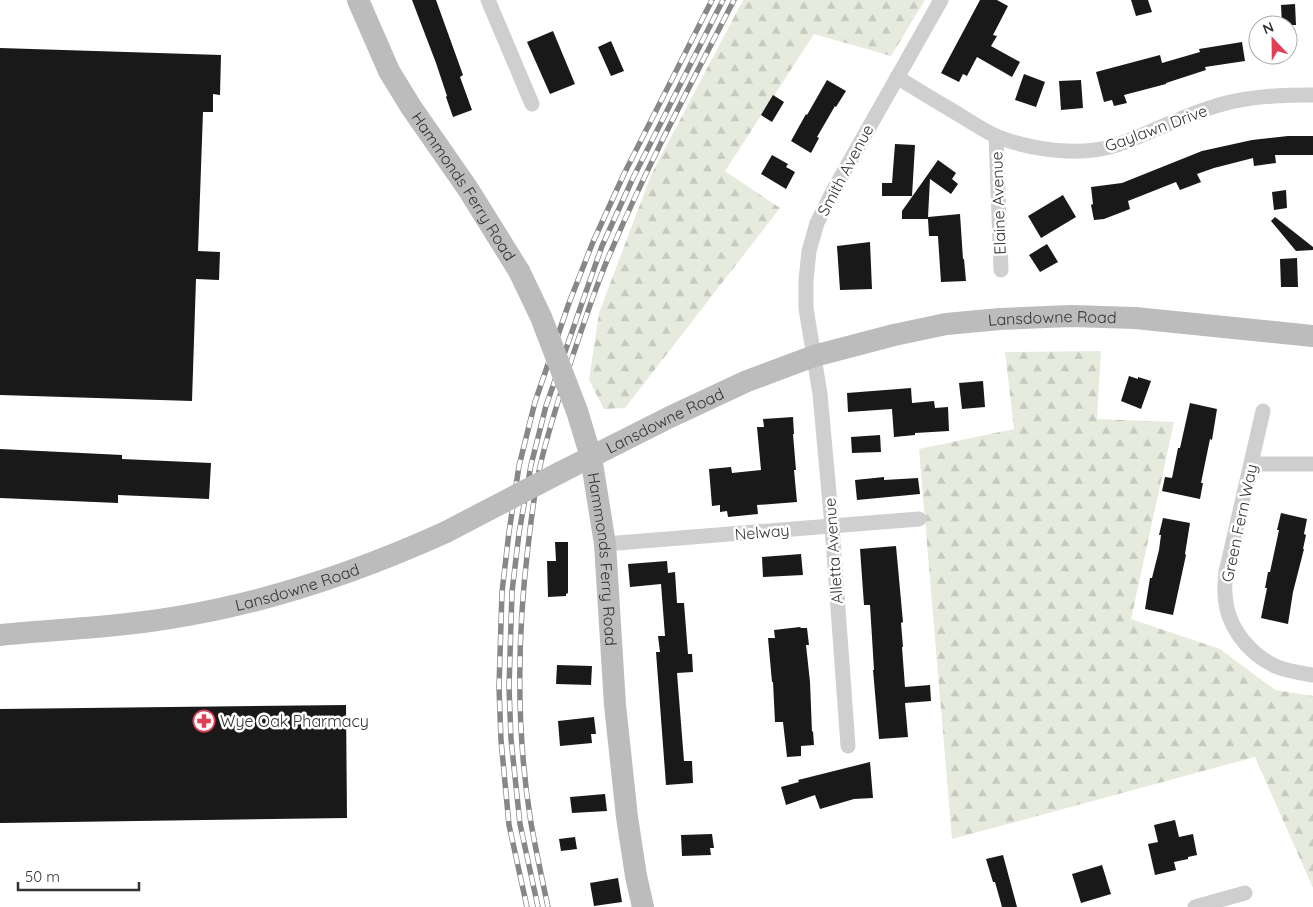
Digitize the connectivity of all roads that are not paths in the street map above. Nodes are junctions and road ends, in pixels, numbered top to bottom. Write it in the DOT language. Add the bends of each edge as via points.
graph roads {
  1 [pos="358,0"];
  2 [pos="488,0"];
  3 [pos="941,0"];
  4 [pos="897,77"];
  5 [pos="1313,95"];
  6 [pos="532,104"];
  7 [pos="996,136"];
  8 [pos="1001,270"];
  9 [pos="1313,336"];
  10 [pos="814,356"];
  11 [pos="1263,411"];
  12 [pos="591,456"];
  13 [pos="1251,464"];
  14 [pos="1313,464"];
  15 [pos="919,519"];
  16 [pos="832,526"];
  17 [pos="605,544"];
  18 [pos="0,625"];
  19 [pos="42,631"];
  20 [pos="0,635"];
  21 [pos="1313,675"];
  22 [pos="848,746"];
  23 [pos="1244,893"];
  24 [pos="643,907"];
  25 [pos="1195,907"];
  1 -- 12 [label="street, Hammonds Ferry Road, bridge" via="389,71 519,271 541,317"];
  2 -- 6 [label="street"];
  3 -- 4 [label="street, Smith Avenue"];
  4 -- 7 [label="street, Gaylawn Drive"];
  4 -- 10 [label="street, Smith Avenue" via="817,223 809,251 806,280 806,308"];
  5 -- 7 [label="street, Gaylawn Drive" via="1253,98 1220,104 1115,145 1092,150 1043,148"];
  7 -- 8 [label="street, Elaine Avenue"];
  9 -- 10 [label="street, Lansdowne Road" via="1135,318 1018,318 946,324"];
  10 -- 12 [label="street, Lansdowne Road" via="747,381"];
  10 -- 16 [label="street, Alletta Avenue"];
  11 -- 13 [label="street, Green Fern Way"];
  12 -- 17 [label="street, Hammonds Ferry Road"];
  12 -- 19 [label="street, Lansdowne Road, bridge" via="446,532 360,568 303,587 246,604 170,619"];
  13 -- 14 [label="street"];
  13 -- 21 [label="street, Green Fern Way" via="1226,572 1228,610 1233,627 1259,657 1276,666"];
  15 -- 16 [label="street, Nelway"];
  16 -- 17 [label="street, Nelway"];
  16 -- 22 [label="street, Alletta Avenue"];
  17 -- 24 [label="street, Hammonds Ferry Road" via="627,817"];
  18 -- 19 [label="street, Lansdowne Road"];
  19 -- 20 [label="street, Lansdowne Road"];
  23 -- 25 [label="street"];
}
